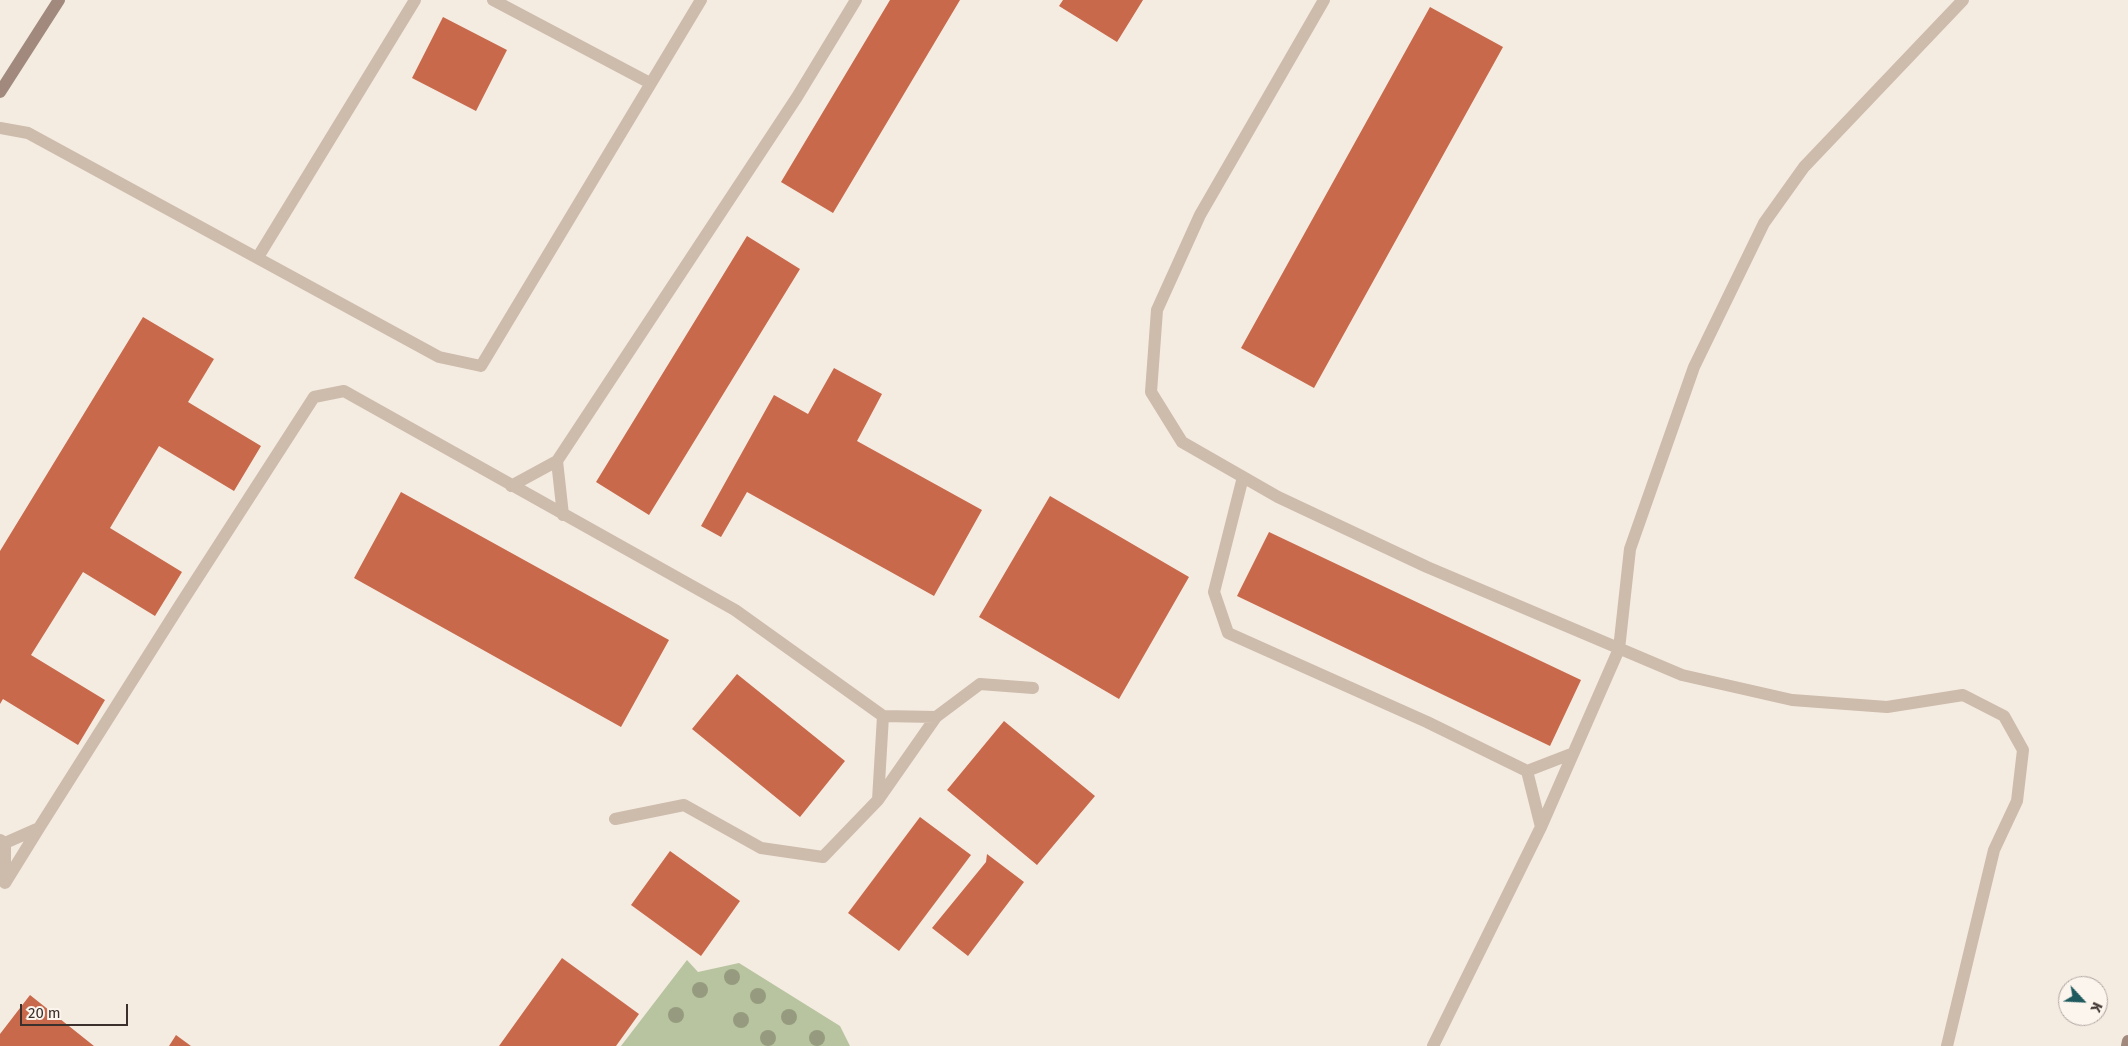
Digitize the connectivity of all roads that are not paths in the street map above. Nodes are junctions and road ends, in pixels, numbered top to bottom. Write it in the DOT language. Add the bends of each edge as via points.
graph roads {
  1 [pos="59,0"];
  2 [pos="415,0"];
  3 [pos="493,0"];
  4 [pos="701,0"];
  5 [pos="856,0"];
  6 [pos="1324,0"];
  7 [pos="1963,0"];
  8 [pos="650,83"];
  9 [pos="0,92"];
  10 [pos="0,128"];
  11 [pos="258,257"];
  12 [pos="557,461"];
  13 [pos="1243,477"];
  14 [pos="511,486"];
  15 [pos="563,515"];
  16 [pos="1619,649"];
  17 [pos="1033,688"];
  18 [pos="883,716"];
  19 [pos="936,717"];
  20 [pos="1571,754"];
  21 [pos="1527,771"];
  22 [pos="878,800"];
  23 [pos="615,819"];
  24 [pos="1541,827"];
  25 [pos="39,828"];
  26 [pos="3,842"];
  27 [pos="3,887"];
  28 [pos="2128,1041"];
  29 [pos="1433,1046"];
  30 [pos="1947,1046"];
  31 [pos="2127,1046"];
  1 -- 9 [label="main road"];
  2 -- 11 [label="street"];
  3 -- 8 [label="street"];
  4 -- 8 [label="street"];
  5 -- 12 [label="street" via="797,96"];
  6 -- 13 [label="street" via="1200,215 1157,310 1151,392 1182,442"];
  7 -- 16 [label="street" via="1804,167 1764,222 1694,367 1630,549"];
  8 -- 11 [label="street" via="481,366 438,357"];
  10 -- 11 [label="street" via="28,133"];
  12 -- 14 [label="street"];
  12 -- 15 [label="street"];
  13 -- 16 [label="street" via="1278,497 1427,567"];
  13 -- 21 [label="street" via="1214,592 1228,633 1427,722"];
  14 -- 15 [label="street"];
  14 -- 25 [label="street" via="344,391 314,397"];
  15 -- 18 [label="street" via="735,610"];
  16 -- 20 [label="street"];
  16 -- 30 [label="street" via="1682,675 1792,700 1887,707 1963,695 2004,716 2022,750 2017,801 1994,850"];
  17 -- 19 [label="street" via="980,684"];
  18 -- 19 [label="street"];
  18 -- 22 [label="street"];
  19 -- 22 [label="street"];
  20 -- 21 [label="street"];
  20 -- 24 [label="street"];
  21 -- 24 [label="street"];
  22 -- 23 [label="street" via="823,857 761,848 684,805"];
  24 -- 29 [label="street"];
  25 -- 26 [label="street"];
  25 -- 27 [label="street"];
  26 -- 27 [label="street"];
  28 -- 31 [label="main road"];
}
